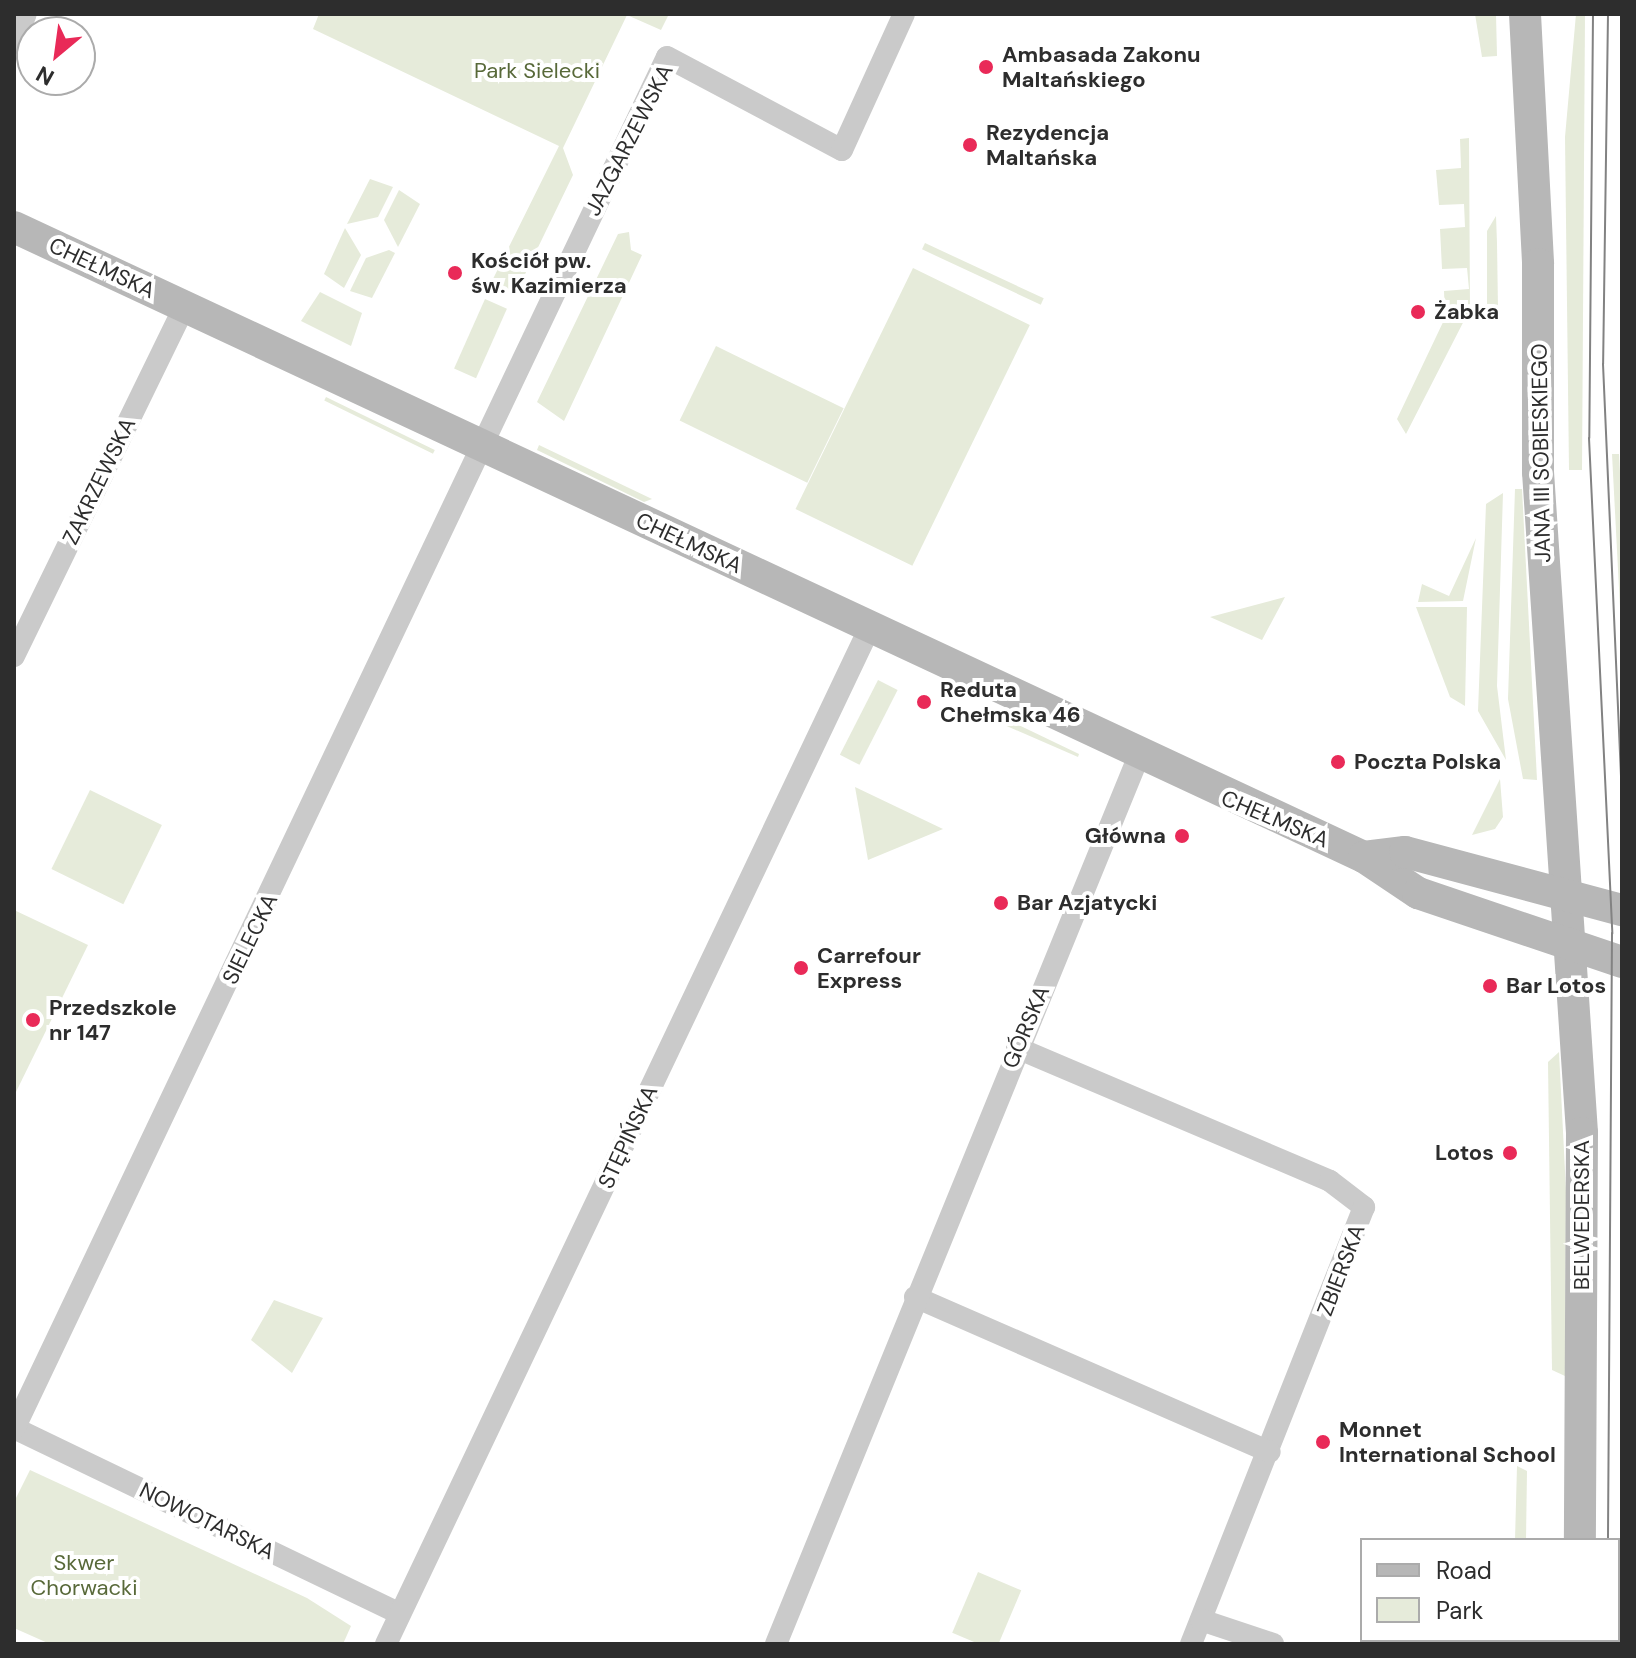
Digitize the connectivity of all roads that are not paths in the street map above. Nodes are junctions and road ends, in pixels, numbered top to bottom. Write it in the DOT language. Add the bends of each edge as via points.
graph roads {
  1 [pos="26,14"];
  2 [pos="904,14"];
  3 [pos="1525,14"];
  4 [pos="14,43"];
  5 [pos="14,227"];
  6 [pos="184,307"];
  7 [pos="481,446"];
  8 [pos="869,629"];
  9 [pos="14,656"];
  10 [pos="1138,758"];
  11 [pos="1364,857"];
  12 [pos="1561,892"];
  13 [pos="1622,910"];
  14 [pos="1566,945"];
  15 [pos="1622,962"];
  16 [pos="1017,1048"];
  17 [pos="915,1297"];
  18 [pos="14,1428"];
  19 [pos="1270,1452"];
  20 [pos="1580,1538"];
  21 [pos="400,1614"];
  22 [pos="1201,1620"];
  23 [pos="386,1644"];
  24 [pos="776,1644"];
  25 [pos="1191,1644"];
  26 [pos="1273,1644"];
  1 -- 4 [label="street"];
  2 -- 7 [label="street, JAZGARZEWSKA" via="842,150 667,57"];
  3 -- 12 [label="street, JANA III SOBIESKIEGO" via="1538,264 1538,472"];
  5 -- 6 [label="street, CHEŁMSKA"];
  6 -- 7 [label="street, CHEŁMSKA"];
  6 -- 9 [label="street, ZAKRZEWSKA"];
  7 -- 8 [label="street, CHEŁMSKA"];
  7 -- 18 [label="street, SIELECKA"];
  8 -- 10 [label="street, CHEŁMSKA"];
  8 -- 21 [label="street, STĘPIŃSKA"];
  10 -- 11 [label="street, CHEŁMSKA"];
  10 -- 16 [label="street, GÓRSKA"];
  11 -- 12 [label="street" via="1405,852"];
  11 -- 14 [label="street, CHEŁMSKA" via="1418,893"];
  12 -- 13 [label="street"];
  12 -- 14 [label="street, BELWEDERSKA"];
  14 -- 15 [label="street, CHEŁMSKA"];
  14 -- 20 [label="street, BELWEDERSKA" via="1583,1185"];
  16 -- 17 [label="street, GÓRSKA"];
  16 -- 19 [label="street, ZBIERSKA" via="1330,1181 1364,1207"];
  17 -- 19 [label="street"];
  17 -- 24 [label="street, GÓRSKA"];
  18 -- 21 [label="street, NOWOTARSKA"];
  19 -- 22 [label="street, ZBIERSKA"];
  21 -- 23 [label="street, STĘPIŃSKA"];
  22 -- 25 [label="street, ZBIERSKA"];
  22 -- 26 [label="street"];
}
